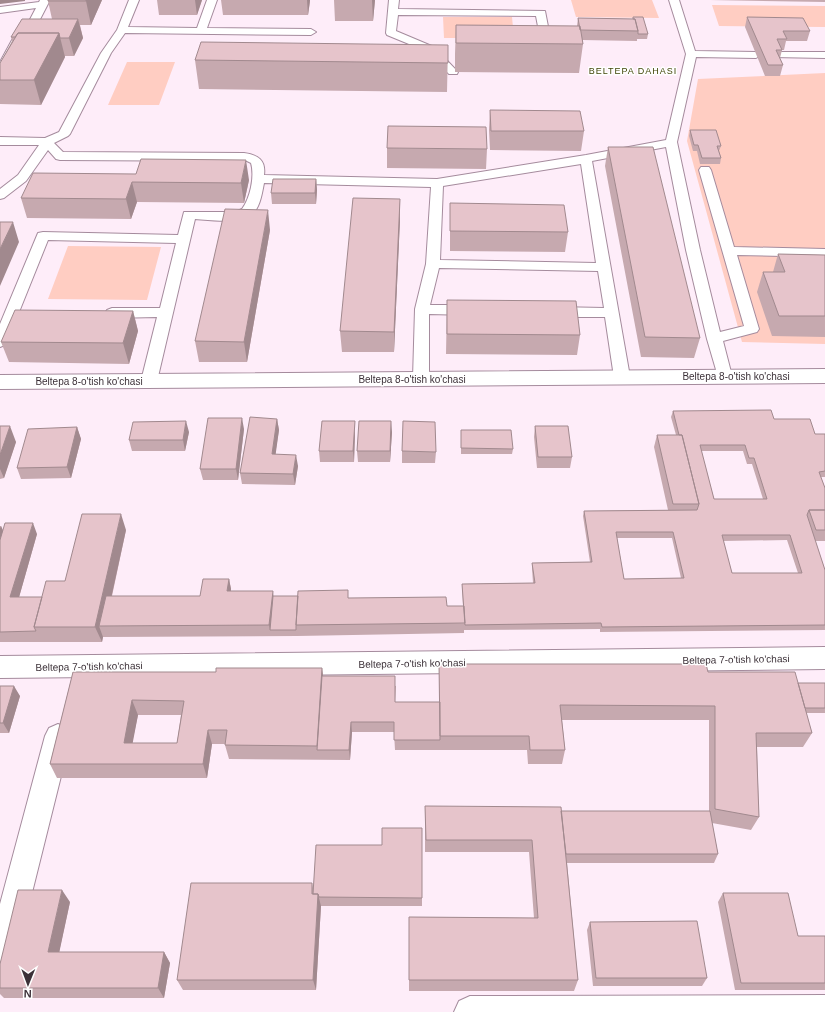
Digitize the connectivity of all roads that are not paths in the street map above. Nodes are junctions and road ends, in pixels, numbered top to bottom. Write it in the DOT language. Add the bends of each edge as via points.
graph roads {
  1 [pos="134,0"];
  2 [pos="212,0"];
  3 [pos="394,0"];
  4 [pos="674,0"];
  5 [pos="44,2"];
  6 [pos="0,10"];
  7 [pos="393,12"];
  8 [pos="37,16"];
  9 [pos="22,18"];
  10 [pos="122,30"];
  11 [pos="201,32"];
  12 [pos="212,32"];
  13 [pos="311,32"];
  14 [pos="546,42"];
  15 [pos="223,44"];
  16 [pos="691,54"];
  17 [pos="756,55"];
  18 [pos="776,55"];
  19 [pos="825,55"];
  20 [pos="0,72"];
  21 [pos="453,72"];
  22 [pos="0,141"];
  23 [pos="47,142"];
  24 [pos="671,142"];
  25 [pos="586,159"];
  26 [pos="705,170"];
  27 [pos="259,179"];
  28 [pos="436,183"];
  29 [pos="0,195"];
  30 [pos="183,239"];
  31 [pos="729,251"];
  32 [pos="825,253"];
  33 [pos="433,264"];
  34 [pos="604,267"];
  35 [pos="422,309"];
  36 [pos="485,311"];
  37 [pos="165,312"];
  38 [pos="540,312"];
  39 [pos="12,313"];
  40 [pos="27,313"];
  41 [pos="96,313"];
  42 [pos="611,313"];
  43 [pos="714,339"];
  44 [pos="0,342"];
  45 [pos="724,376"];
  46 [pos="825,376"];
  47 [pos="622,377"];
  48 [pos="421,378"];
  49 [pos="149,381"];
  50 [pos="0,382"];
  51 [pos="825,658"];
  52 [pos="0,667"];
  53 [pos="70,689"];
  54 [pos="0,961"];
  55 [pos="825,1011"];
  56 [pos="470,1012"];
  1 -- 10 [label="lane"];
  2 -- 11 [label="lane"];
  3 -- 7 [label="lane"];
  4 -- 16 [label="lane"];
  5 -- 6 [label="lane"];
  5 -- 8 [label="lane"];
  7 -- 14 [label="lane" via="541,13"];
  7 -- 21 [label="lane" via="391,33 430,48"];
  8 -- 9 [label="lane"];
  8 -- 20 [label="lane" via="30,29 17,40"];
  10 -- 11 [label="lane"];
  10 -- 23 [label="lane" via="106,53 64,134"];
  11 -- 12 [label="lane"];
  12 -- 13 [label="lane"];
  12 -- 15 [label="lane" via="223,38"];
  16 -- 17 [label="lane"];
  16 -- 24 [label="lane"];
  18 -- 19 [label="lane"];
  22 -- 23 [label="lane"];
  23 -- 27 [label="lane" via="60,156 248,158 258,163"];
  23 -- 29 [label="lane" via="22,178"];
  24 -- 25 [label="lane"];
  24 -- 43 [label="lane"];
  25 -- 28 [label="lane"];
  25 -- 34 [label="lane"];
  26 -- 31 [label="lane"];
  27 -- 28 [label="lane"];
  27 -- 30 [label="lane" via="248,211 233,216 189,215"];
  28 -- 33 [label="lane"];
  30 -- 37 [label="lane"];
  30 -- 39 [label="lane" via="44,236"];
  31 -- 32 [label="lane"];
  31 -- 43 [label="lane" via="752,329"];
  33 -- 34 [label="lane"];
  33 -- 35 [label="lane"];
  34 -- 42 [label="lane"];
  35 -- 36 [label="lane"];
  35 -- 48 [label="lane"];
  37 -- 41 [label="lane"];
  37 -- 49 [label="lane"];
  38 -- 42 [label="lane"];
  39 -- 40 [label="lane"];
  39 -- 44 [label="lane"];
  42 -- 47 [label="lane"];
  43 -- 45 [label="lane"];
  45 -- 46 [label="street, Beltepa 8-o'tish ko'chasi"];
  45 -- 47 [label="street, Beltepa 8-o'tish ko'chasi"];
  47 -- 48 [label="street, Beltepa 8-o'tish ko'chasi"];
  48 -- 49 [label="street, Beltepa 8-o'tish ko'chasi"];
  49 -- 50 [label="street, Beltepa 8-o'tish ko'chasi"];
  51 -- 53 [label="street, Beltepa 7-o'tish ko'chasi"];
  52 -- 53 [label="street, Beltepa 7-o'tish ko'chasi"];
  53 -- 54 [label="street"];
  55 -- 56 [label="street"];
}
